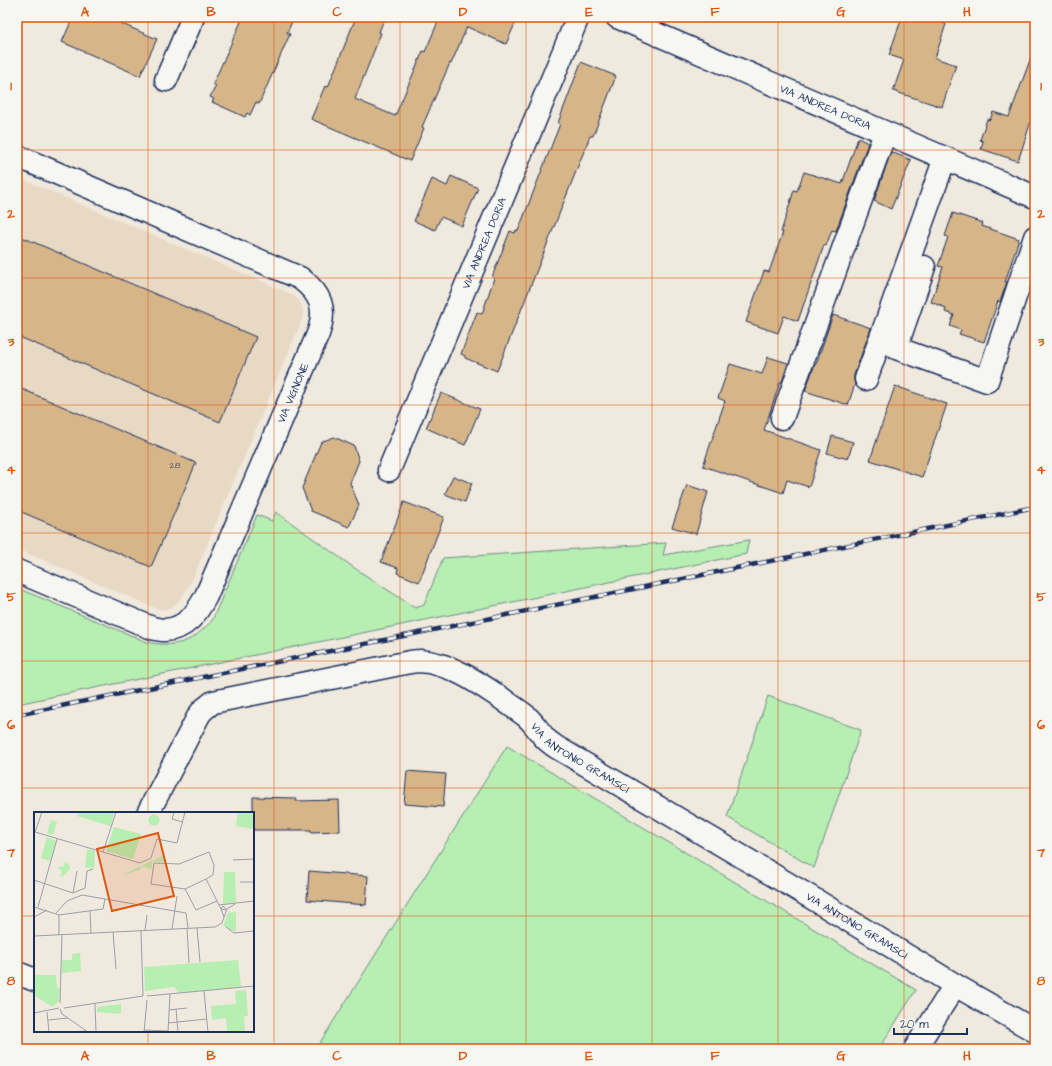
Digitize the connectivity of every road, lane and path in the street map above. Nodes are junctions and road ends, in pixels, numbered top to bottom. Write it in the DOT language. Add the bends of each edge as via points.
graph roads {
  1 [pos="193,17"];
  2 [pos="578,17"];
  3 [pos="617,17"];
  4 [pos="166,80"];
  5 [pos="885,133"];
  6 [pos="17,156"];
  7 [pos="945,158"];
  8 [pos="1035,197"];
  9 [pos="1035,237"];
  10 [pos="924,267"];
  11 [pos="866,379"];
  12 [pos="782,418"];
  13 [pos="389,470"];
  14 [pos="17,571"];
  15 [pos="149,812"];
  16 [pos="17,973"];
  17 [pos="34,980"];
  18 [pos="955,985"];
  19 [pos="1035,1031"];
  20 [pos="915,1049"];
  1 -- 4 [label="street"];
  2 -- 13 [label="street, VIA ANDREA DORIA"];
  3 -- 5 [label="street, VIA ANDREA DORIA"];
  5 -- 7 [label="street, VIA ANDREA DORIA"];
  5 -- 12 [label="street"];
  6 -- 14 [label="street, VIA VIGNONE" via="300,278 311,286 320,300 323,312 318,334 206,596 194,616 185,624 164,630 152,628"];
  7 -- 8 [label="street, VIA ANDREA DORIA"];
  7 -- 11 [label="street"];
  9 -- 10 [label="street" via="987,381 896,348"];
  15 -- 18 [label="street, VIA ANTONIO GRAMSCI" via="199,715 213,702 405,663 420,661 434,664 473,680 525,716 545,739 556,747"];
  16 -- 17 [label="street"];
  18 -- 19 [label="street, VIA ANTONIO GRAMSCI"];
  18 -- 20 [label="street"];
}
